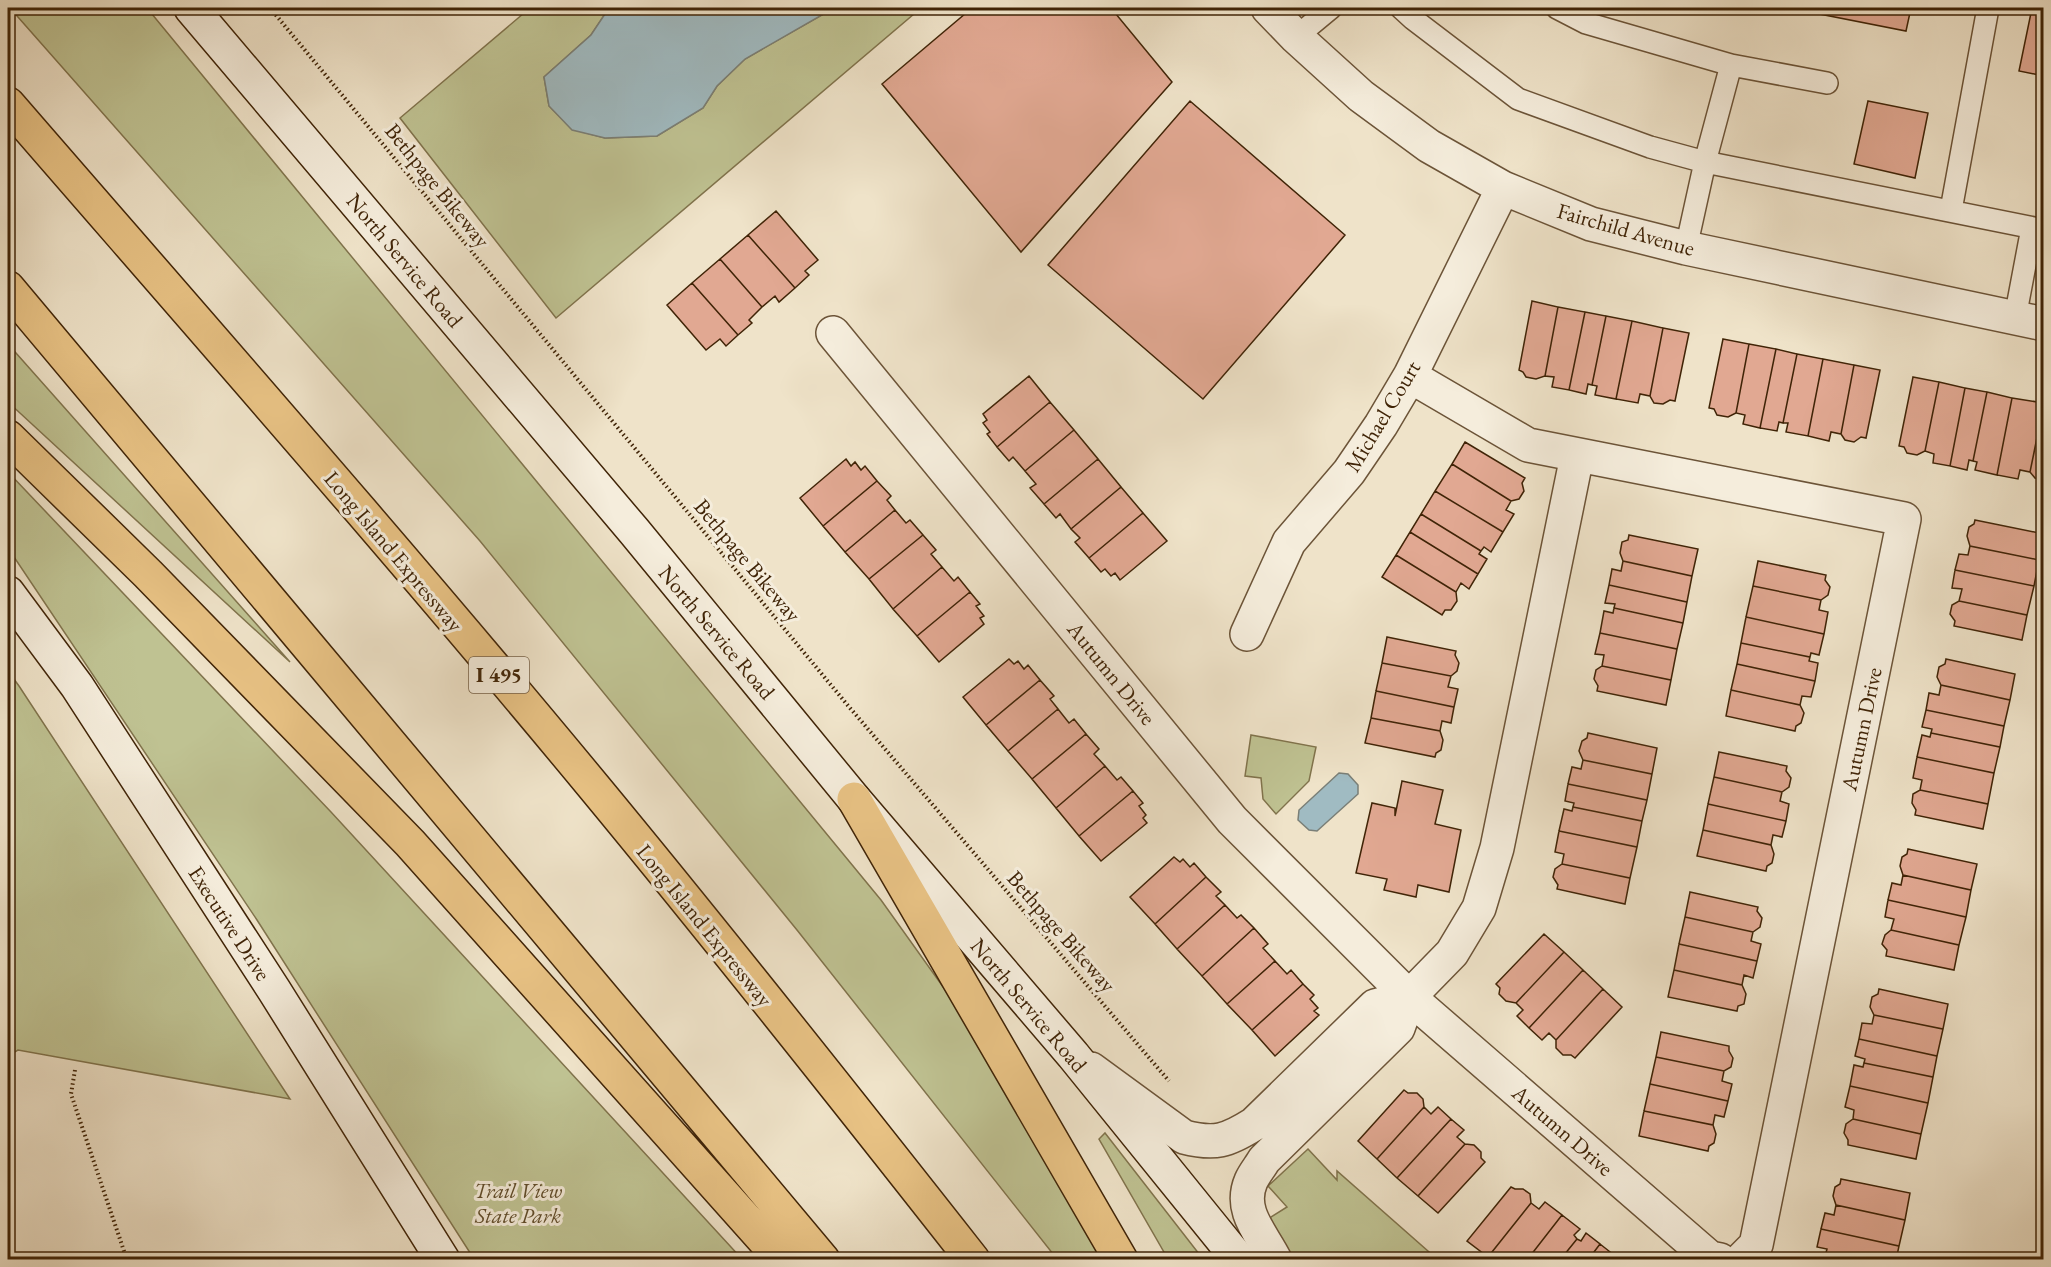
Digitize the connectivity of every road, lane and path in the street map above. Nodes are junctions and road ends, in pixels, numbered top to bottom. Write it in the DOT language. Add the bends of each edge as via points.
graph roads {
  1 [pos="191,8"];
  2 [pos="270,8"];
  3 [pos="1268,8"];
  4 [pos="1330,8"];
  5 [pos="1401,8"];
  6 [pos="1557,8"];
  7 [pos="1988,8"];
  8 [pos="1296,37"];
  9 [pos="1731,65"];
  10 [pos="1827,83"];
  11 [pos="8,104"];
  12 [pos="1705,162"];
  13 [pos="1503,188"];
  14 [pos="1951,210"];
  15 [pos="2038,229"];
  16 [pos="1686,248"];
  17 [pos="8,288"];
  18 [pos="2029,321"];
  19 [pos="833,333"];
  20 [pos="1410,376"];
  21 [pos="8,437"];
  22 [pos="1577,456"];
  23 [pos="8,593"];
  24 [pos="1247,634"];
  25 [pos="854,799"];
  26 [pos="1409,997"];
  27 [pos="1072,1055"];
  28 [pos="75,1070"];
  29 [pos="1176,1090"];
  30 [pos="127,1260"];
  31 [pos="443,1260"];
  32 [pos="782,1260"];
  33 [pos="823,1260"];
  34 [pos="973,1260"];
  35 [pos="1121,1260"];
  36 [pos="1239,1260"];
  37 [pos="1275,1260"];
  38 [pos="1720,1260"];
  39 [pos="1741,1260"];
  1 -- 25 [label="street, North Service Road" via="626,522"];
  2 -- 29 [label="path, Bethpage Bikeway" via="850,708"];
  3 -- 8 [label="street, Fairchild Avenue"];
  4 -- 8 [label="lane"];
  5 -- 12 [label="lane" via="1518,99 1650,147"];
  6 -- 9 [label="lane" via="1587,24"];
  7 -- 14 [label="lane"];
  8 -- 13 [label="street, Fairchild Avenue" via="1361,96 1429,146"];
  9 -- 10 [label="lane"];
  9 -- 12 [label="lane"];
  11 -- 34 [label="highway, Long Island Expressway / I 495" via="594,787"];
  12 -- 14 [label="lane"];
  12 -- 16 [label="lane"];
  13 -- 16 [label="street, Fairchild Avenue" via="1591,224"];
  13 -- 20 [label="street, Michael Court"];
  14 -- 15 [label="lane"];
  15 -- 18 [label="lane"];
  16 -- 18 [label="street, Fairchild Avenue"];
  17 -- 33 [label="highway"];
  19 -- 26 [label="street, Autumn Drive" via="1232,820"];
  20 -- 22 [label="street, Autumn Drive" via="1528,445"];
  20 -- 24 [label="street, Michael Court" via="1349,472 1289,542"];
  21 -- 32 [label="highway" via="148,574 410,843"];
  22 -- 26 [label="street" via="1497,848 1479,908 1452,953"];
  22 -- 39 [label="street, Autumn Drive" via="1904,519 1756,1245"];
  23 -- 31 [label="street, Executive Drive" via="77,686"];
  25 -- 27 [label="street, North Service Road"];
  25 -- 35 [label="highway"];
  26 -- 27 [label="street" via="1376,1006 1254,1124 1220,1142 1184,1137"];
  26 -- 37 [label="street" via="1398,1028 1264,1160 1251,1182 1248,1214"];
  26 -- 38 [label="street, Autumn Drive" via="1710,1258"];
  27 -- 36 [label="street, North Service Road"];
  28 -- 30 [label="path" via="71,1094"];
}
